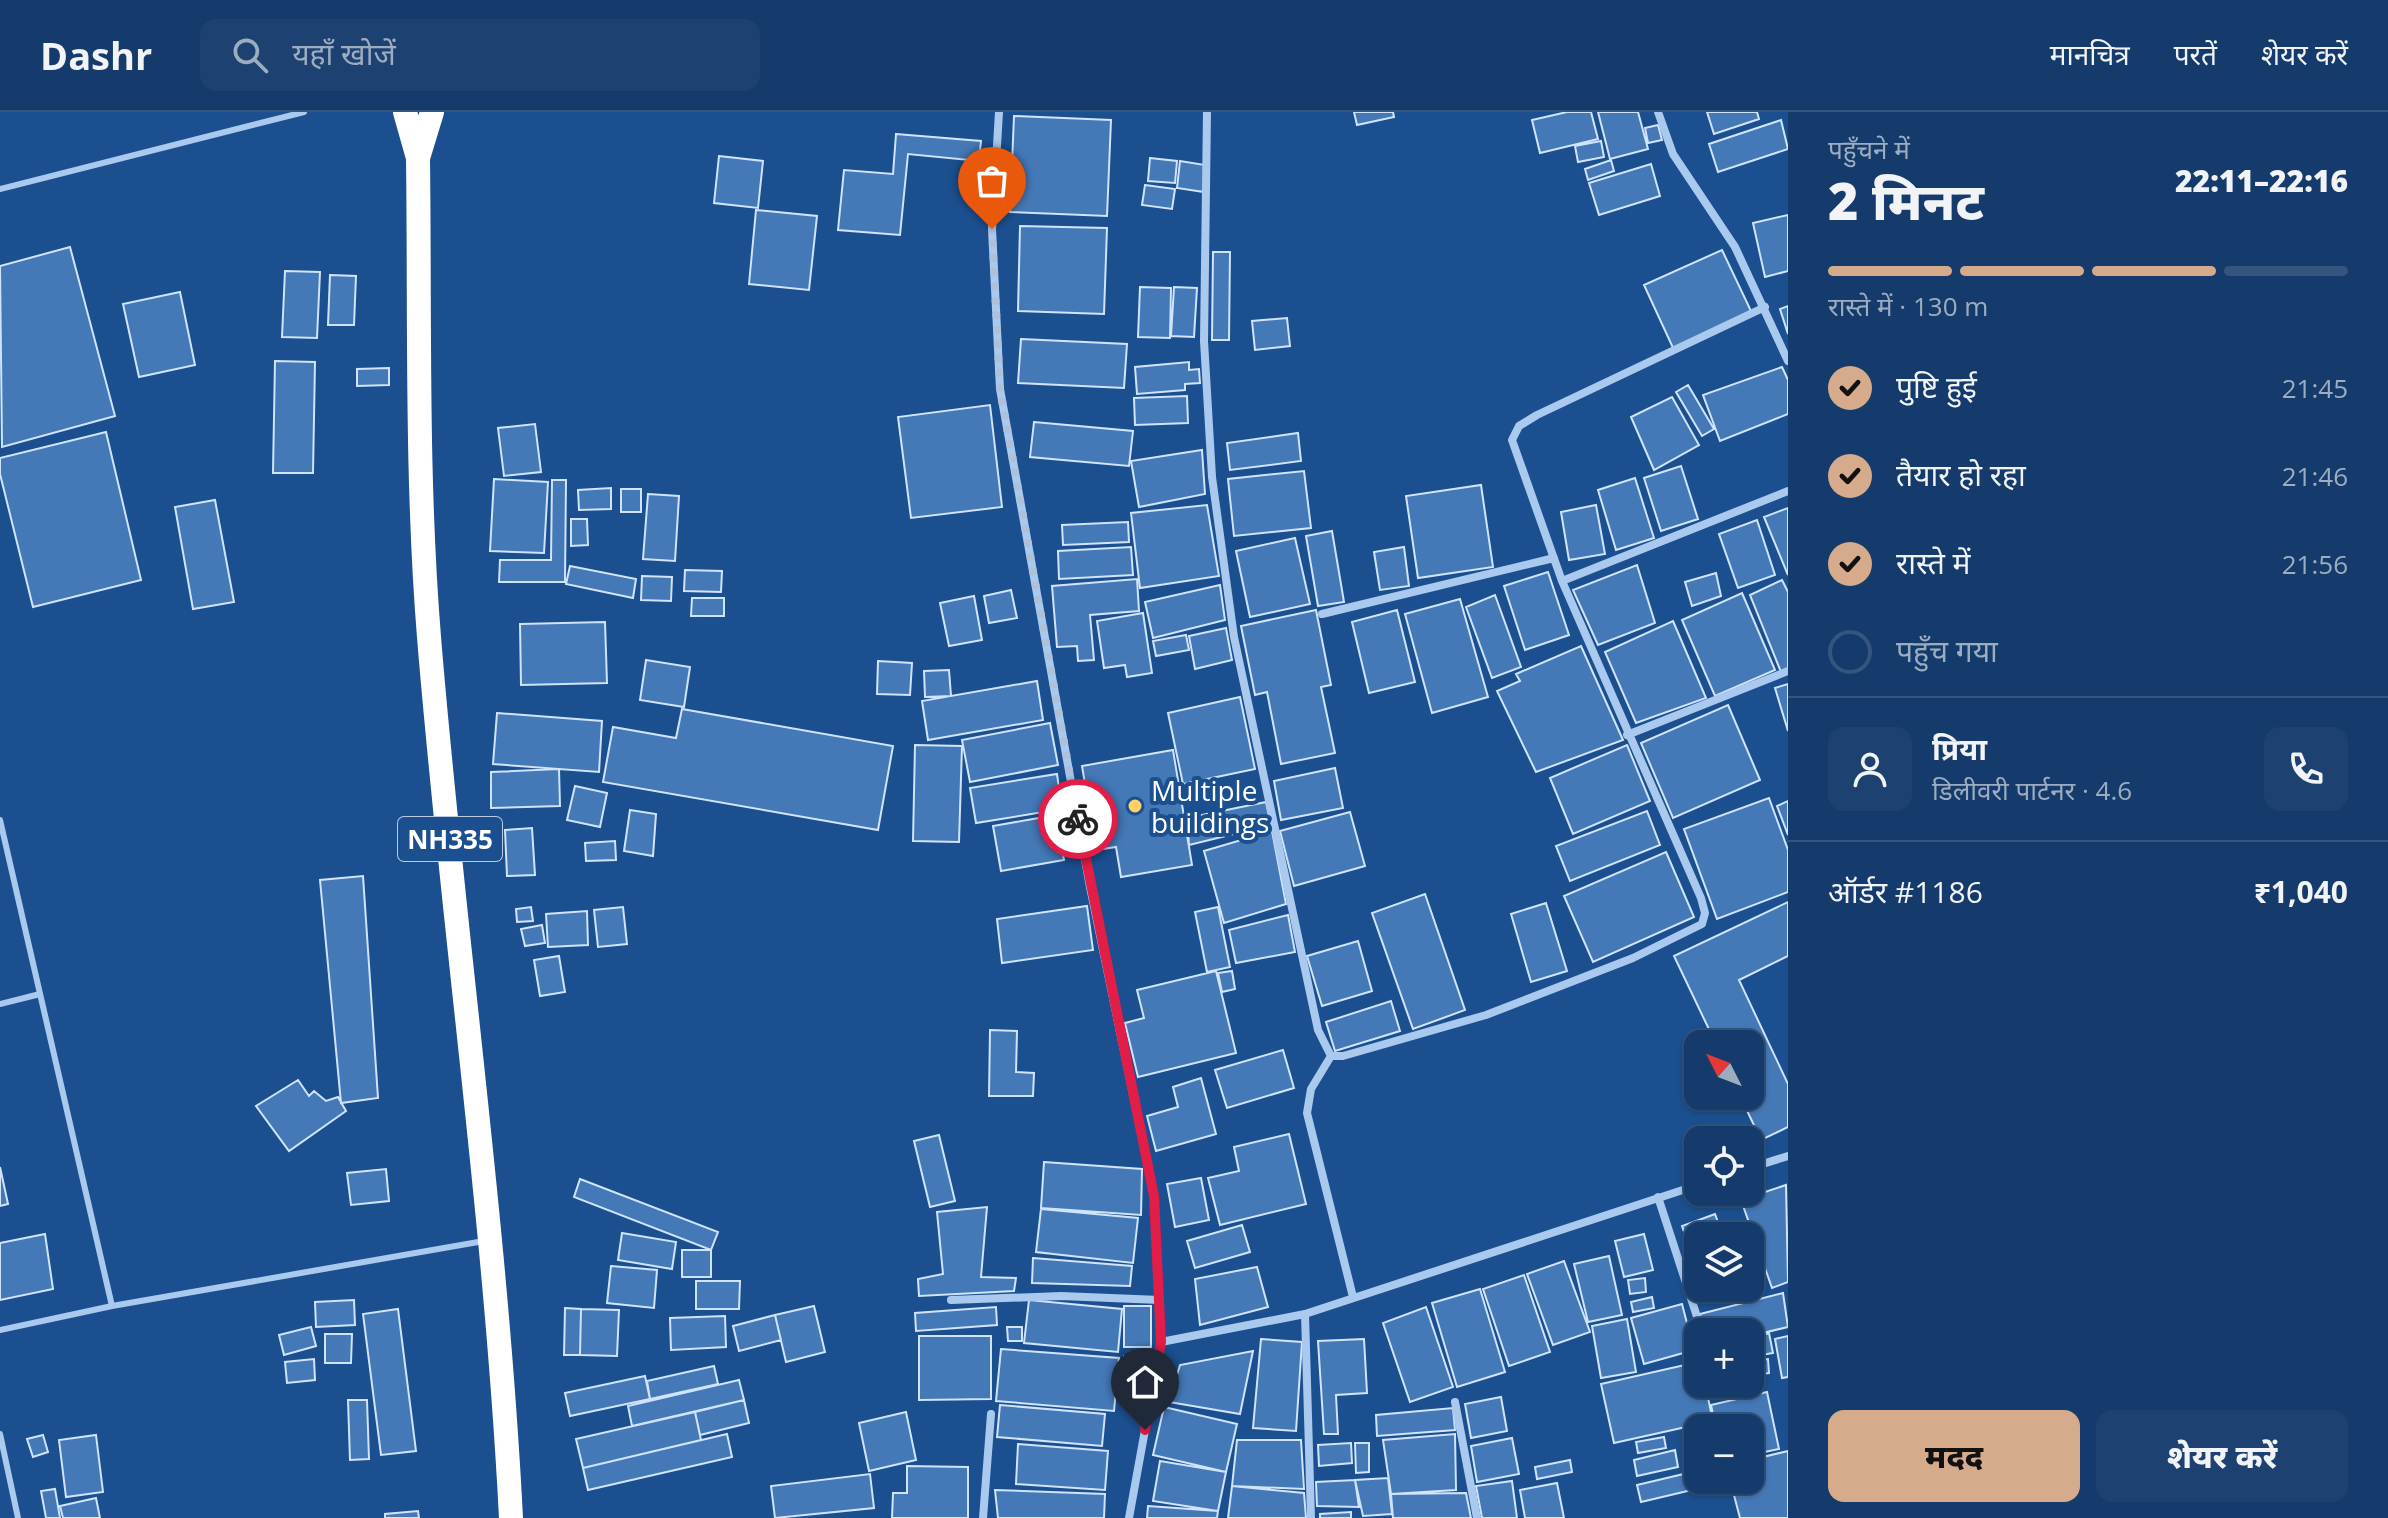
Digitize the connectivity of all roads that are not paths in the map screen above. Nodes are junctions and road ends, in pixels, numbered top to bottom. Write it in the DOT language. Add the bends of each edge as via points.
graph roads {
  1 [pos="304,112"];
  2 [pos="405,112"];
  3 [pos="432,112"];
  4 [pos="999,112"];
  5 [pos="1207,112"];
  6 [pos="1658,112"];
  7 [pos="418,158"];
  8 [pos="0,189"];
  9 [pos="1765,307"];
  10 [pos="1788,361"];
  11 [pos="1788,491"];
  12 [pos="1554,558"];
  13 [pos="1562,581"];
  14 [pos="1322,614"];
  15 [pos="1788,671"];
  16 [pos="1627,735"];
  17 [pos="0,820"];
  18 [pos="40,994"];
  19 [pos="0,1004"];
  20 [pos="1331,1056"];
  21 [pos="1788,1156"];
  22 [pos="1764,1164"];
  23 [pos="1684,1189"];
  24 [pos="1658,1197"];
  25 [pos="492,1239"];
  26 [pos="1353,1297"];
  27 [pos="951,1300"];
  28 [pos="1160,1300"];
  29 [pos="112,1306"];
  30 [pos="1305,1314"];
  31 [pos="1697,1318"];
  32 [pos="0,1330"];
  33 [pos="1161,1342"];
  34 [pos="1455,1402"];
  35 [pos="991,1414"];
  36 [pos="0,1434"];
  37 [pos="18,1518"];
  38 [pos="511,1518"];
  39 [pos="983,1518"];
  40 [pos="1129,1518"];
  41 [pos="1311,1518"];
  42 [pos="1477,1518"];
  1 -- 8 [label="lane"];
  2 -- 7 [label="highway, NH335"];
  3 -- 7 [label="highway, NH335"];
  4 -- 28 [label="street" via="992,229 1000,389 1090,887 1154,1196"];
  5 -- 20 [label="street" via="1204,341 1214,492 1234,637 1318,1030"];
  6 -- 9 [label="street" via="1673,154 1735,247"];
  7 -- 25 [label="highway, NH335" via="421,478 429,636"];
  9 -- 10 [label="street"];
  9 -- 12 [label="street" via="1519,426 1512,440 1515,455"];
  11 -- 13 [label="street"];
  12 -- 13 [label="street"];
  12 -- 14 [label="street"];
  13 -- 16 [label="street"];
  15 -- 16 [label="street"];
  16 -- 20 [label="street" via="1701,898 1702,924 1633,958 1486,1015"];
  17 -- 18 [label="lane"];
  18 -- 19 [label="lane"];
  18 -- 29 [label="lane"];
  20 -- 26 [label="street" via="1311,1089 1307,1113"];
  21 -- 22 [label="street"];
  23 -- 24 [label="street"];
  24 -- 26 [label="street"];
  24 -- 31 [label="street"];
  25 -- 29 [label="lane"];
  25 -- 38 [label="highway, NH335"];
  26 -- 30 [label="street"];
  27 -- 28 [label="street"];
  28 -- 33 [label="street"];
  29 -- 32 [label="lane"];
  30 -- 33 [label="street"];
  30 -- 41 [label="street"];
  33 -- 40 [label="street"];
  34 -- 42 [label="street"];
  35 -- 39 [label="street"];
  36 -- 37 [label="lane"];
}
